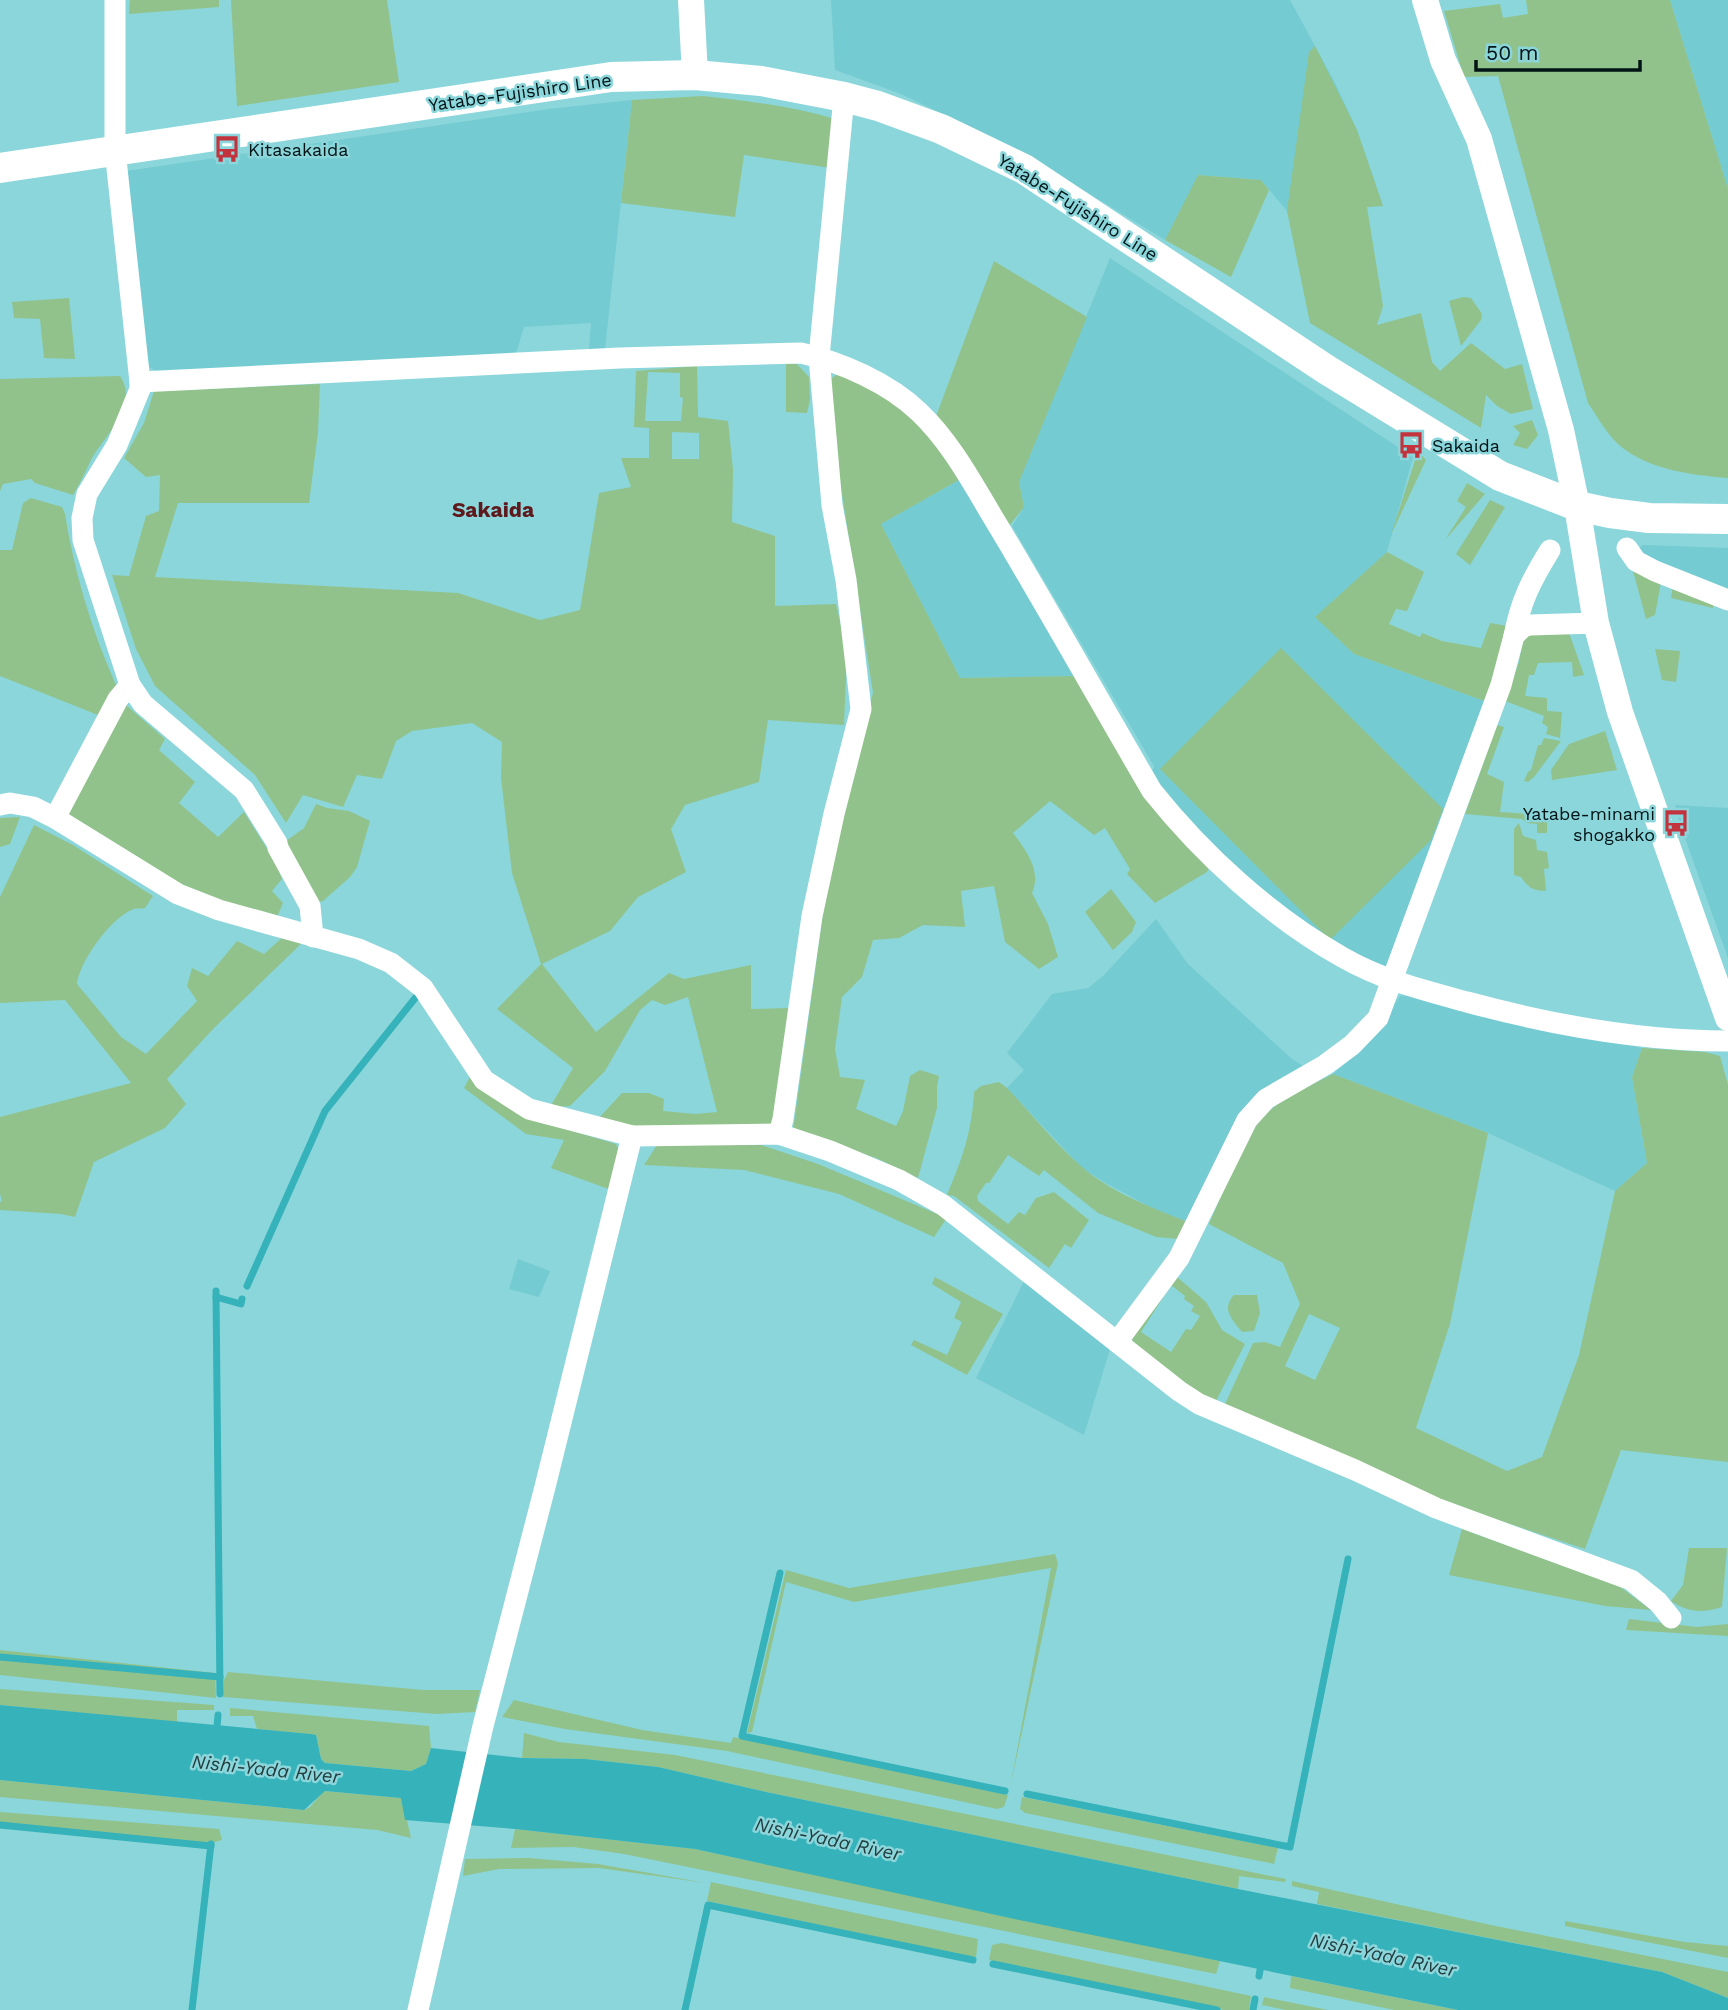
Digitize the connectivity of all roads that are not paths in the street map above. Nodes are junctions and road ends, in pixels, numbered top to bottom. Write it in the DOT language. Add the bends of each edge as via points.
graph roads {
  1 [pos="115,0"];
  2 [pos="691,0"];
  3 [pos="1425,0"];
  4 [pos="695,75"];
  5 [pos="845,97"];
  6 [pos="114,150"];
  7 [pos="0,168"];
  8 [pos="819,357"];
  9 [pos="140,382"];
  10 [pos="1577,506"];
  11 [pos="1728,519"];
  12 [pos="1626,548"];
  13 [pos="1550,550"];
  14 [pos="1728,600"];
  15 [pos="1596,623"];
  16 [pos="1514,636"];
  17 [pos="130,685"];
  18 [pos="0,805"];
  19 [pos="55,818"];
  20 [pos="313,937"];
  21 [pos="1392,982"];
  22 [pos="1728,1018"];
  23 [pos="1728,1041"];
  24 [pos="779,1134"];
  25 [pos="632,1136"];
  26 [pos="1117,1342"];
  27 [pos="1671,1618"];
  28 [pos="418,2010"];
  1 -- 6 [label="street"];
  2 -- 4 [label="street"];
  3 -- 10 [label="street" via="1443,60 1479,139 1561,429"];
  4 -- 5 [label="main road, Yatabe-Fujishiro Line" via="761,81"];
  4 -- 6 [label="main road, Yatabe-Fujishiro Line" via="571,83"];
  5 -- 8 [label="street"];
  5 -- 10 [label="main road, Yatabe-Fujishiro Line" via="941,129 1024,169 1416,426 1500,476"];
  6 -- 7 [label="main road, Yatabe-Fujishiro Line"];
  6 -- 9 [label="street"];
  8 -- 9 [label="street" via="801,353 620,358"];
  8 -- 21 [label="street" via="896,394 936,431 1026,573 1152,791 1171,814 1237,880 1300,929"];
  8 -- 24 [label="street" via="832,505 861,709 817,894"];
  9 -- 17 [label="street" via="117,445 87,494 82,518 83,540"];
  10 -- 11 [label="main road, Yatabe-Fujishiro Line" via="1649,518"];
  10 -- 15 [label="street"];
  12 -- 14 [label="street" via="1636,561 1655,571"];
  13 -- 16 [label="street" via="1520,605"];
  15 -- 16 [label="street" via="1530,625"];
  15 -- 22 [label="street" via="1620,712"];
  16 -- 21 [label="street" via="1501,685"];
  17 -- 19 [label="street" via="118,699"];
  17 -- 20 [label="street" via="143,704 244,790 256,806 310,906"];
  18 -- 19 [label="street" via="33,807"];
  19 -- 20 [label="street" via="178,894"];
  20 -- 25 [label="street" via="391,963 423,988 484,1080 510,1098 529,1109"];
  21 -- 23 [label="street" via="1554,1023 1686,1041"];
  21 -- 26 [label="street" via="1378,1018 1352,1045 1266,1099 1247,1120 1179,1258"];
  24 -- 25 [label="street"];
  24 -- 26 [label="street" via="899,1180 943,1205"];
  25 -- 28 [label="street" via="483,1726"];
  26 -- 27 [label="street" via="1199,1404 1436,1508 1631,1580"];
}
